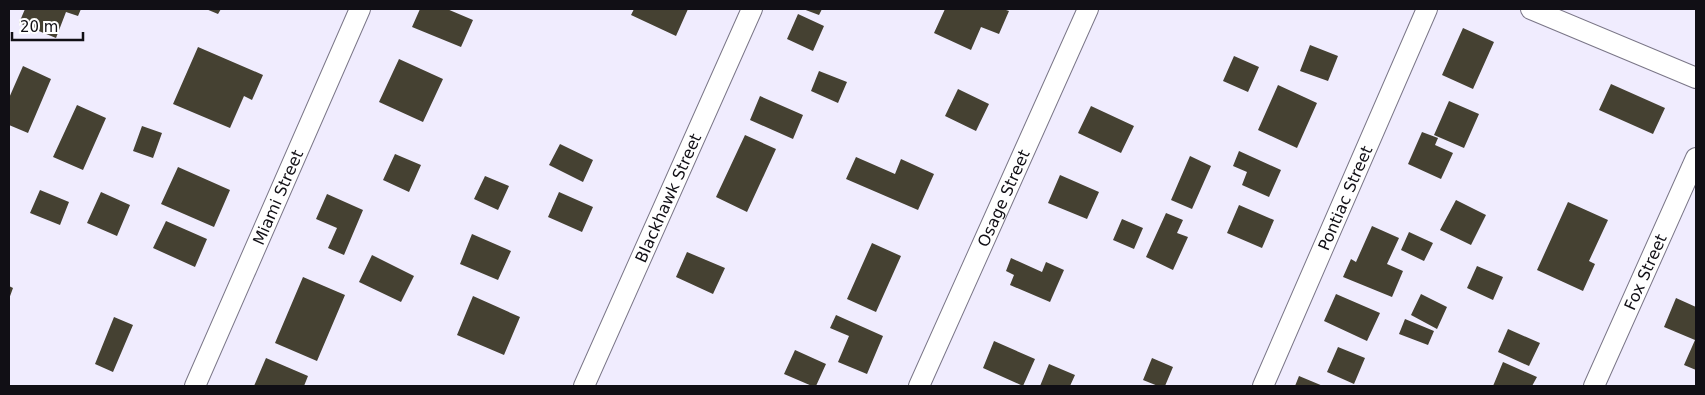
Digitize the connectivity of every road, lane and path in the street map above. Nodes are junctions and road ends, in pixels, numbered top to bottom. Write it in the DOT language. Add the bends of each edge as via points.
graph roads {
  1 [pos="360,9"];
  2 [pos="752,9"];
  3 [pos="1088,9"];
  4 [pos="1427,9"];
  5 [pos="1531,9"];
  6 [pos="1696,78"];
  7 [pos="1696,158"];
  8 [pos="195,386"];
  9 [pos="584,386"];
  10 [pos="919,386"];
  11 [pos="1262,386"];
  12 [pos="1594,386"];
  1 -- 8 [label="street, Miami Street"];
  2 -- 9 [label="street, Blackhawk Street"];
  3 -- 10 [label="street, Osage Street"];
  4 -- 11 [label="street, Pontiac Street"];
  5 -- 6 [label="street"];
  7 -- 12 [label="street, Fox Street"];
}
